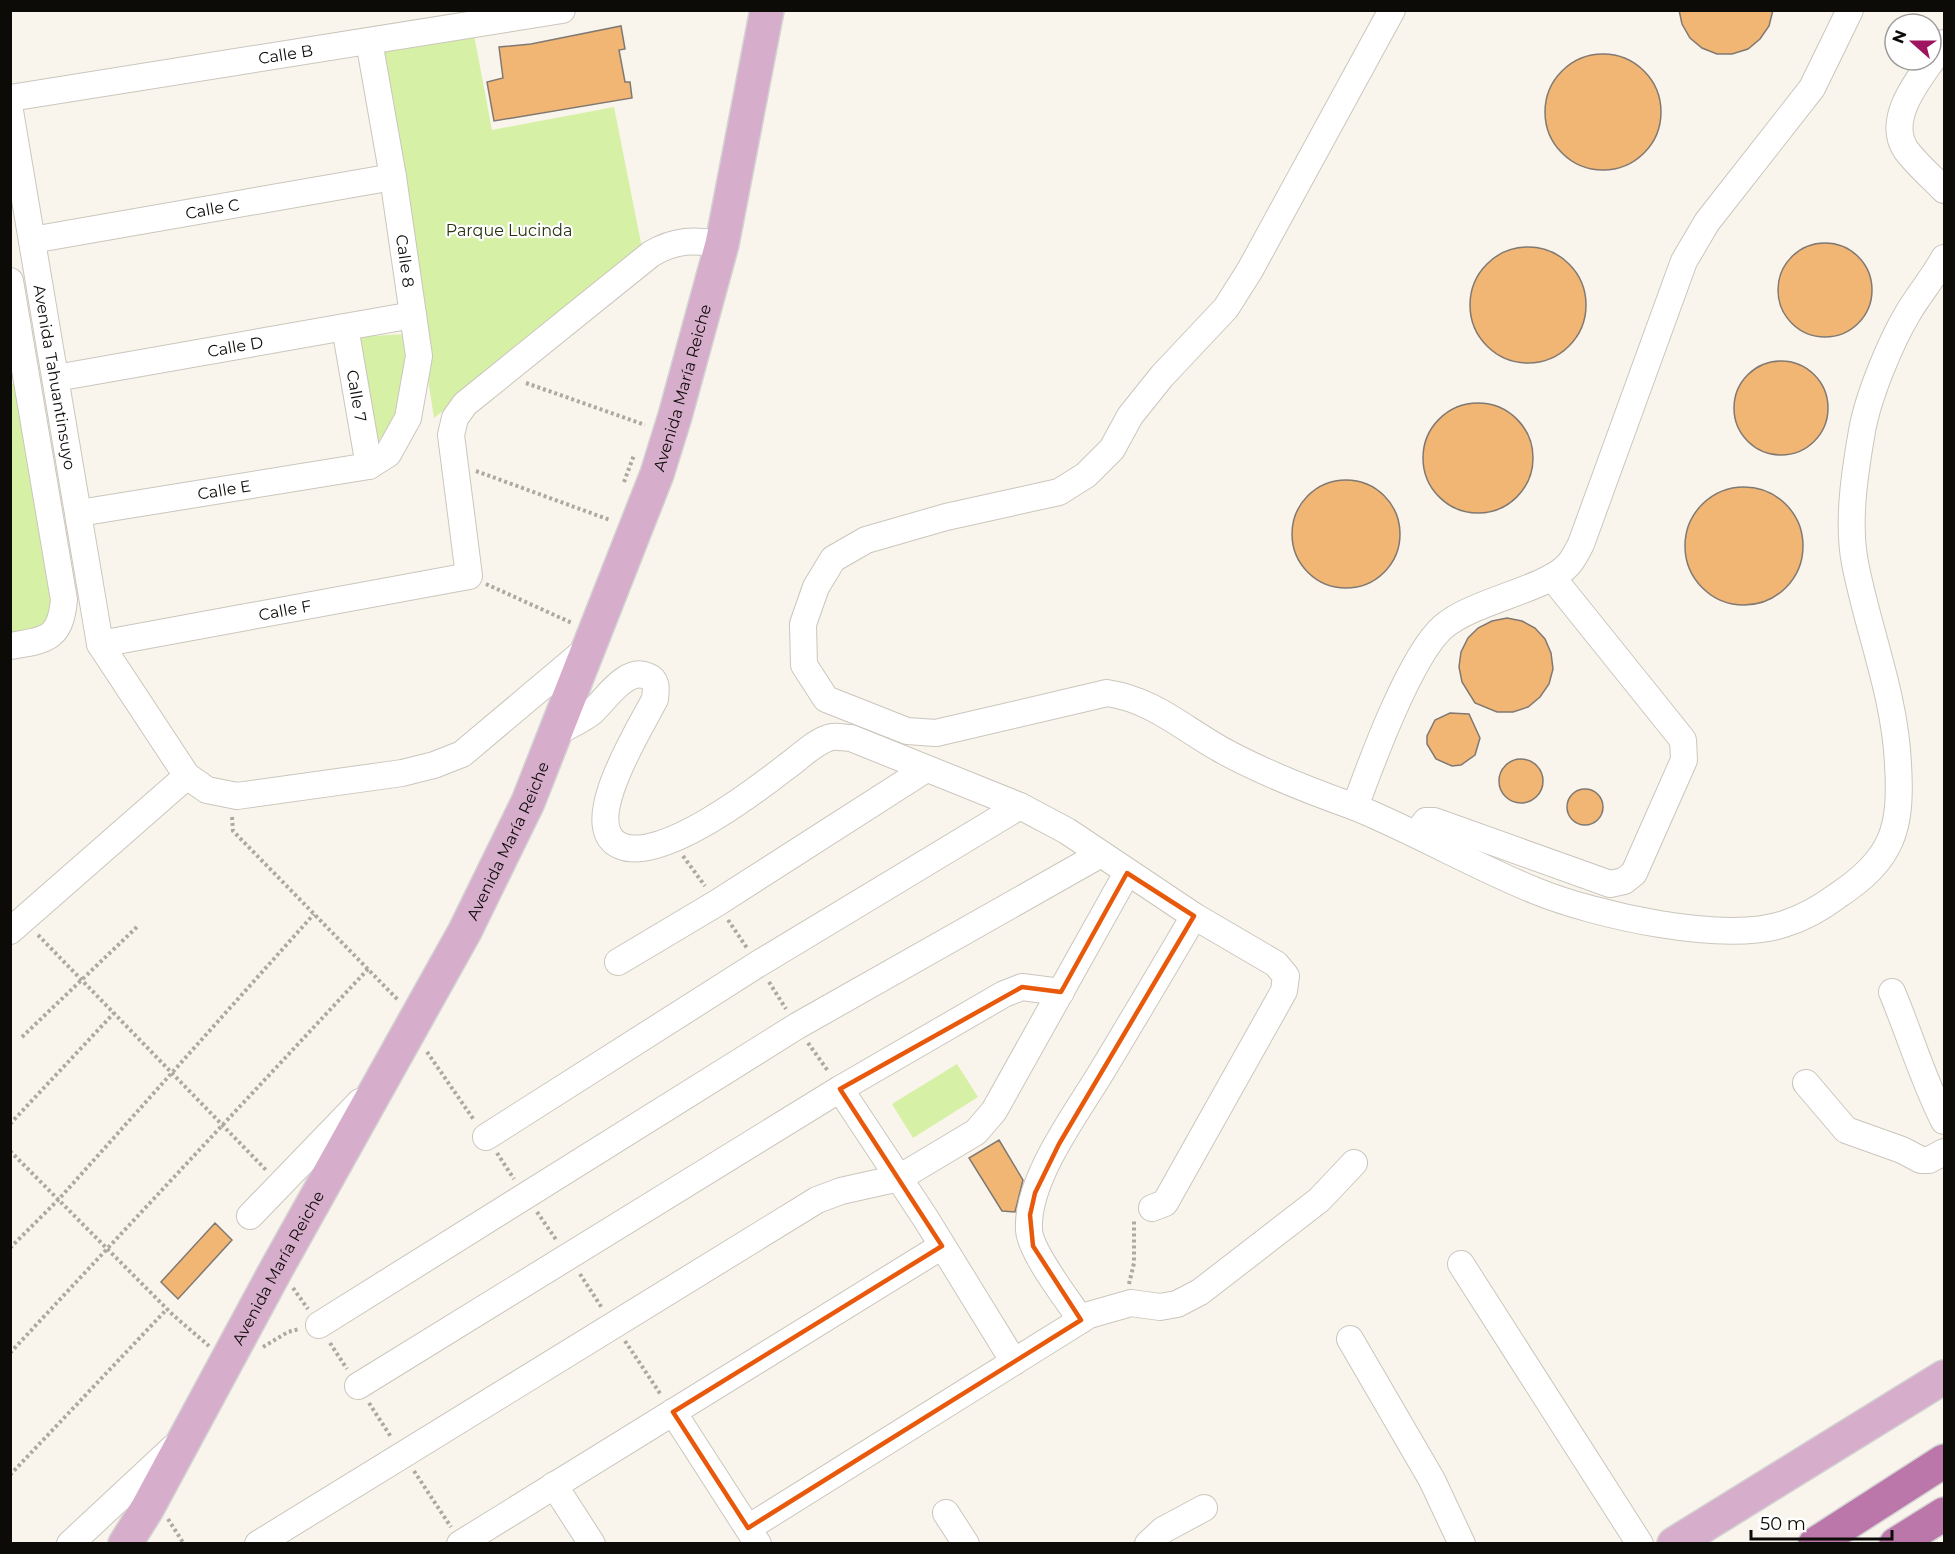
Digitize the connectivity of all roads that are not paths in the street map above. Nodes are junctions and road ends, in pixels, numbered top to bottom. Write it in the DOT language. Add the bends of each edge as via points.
graph roads {
  1 [pos="562,10"];
  2 [pos="767,10"];
  3 [pos="782,10"];
  4 [pos="1392,10"];
  5 [pos="1850,10"];
  6 [pos="522,14"];
  7 [pos="369,41"];
  8 [pos="1944,44"];
  9 [pos="754,80"];
  10 [pos="10,98"];
  11 [pos="10,111"];
  12 [pos="393,177"];
  13 [pos="1944,190"];
  14 [pos="32,240"];
  15 [pos="722,244"];
  16 [pos="1944,258"];
  17 [pos="10,280"];
  18 [pos="413,315"];
  19 [pos="345,327"];
  20 [pos="18,370"];
  21 [pos="56,378"];
  22 [pos="369,466"];
  23 [pos="79,513"];
  24 [pos="1552,576"];
  25 [pos="581,641"];
  26 [pos="100,644"];
  27 [pos="10,646"];
  28 [pos="556,733"];
  29 [pos="926,769"];
  30 [pos="187,776"];
  31 [pos="1020,806"];
  32 [pos="1355,807"];
  33 [pos="1416,834"];
  34 [pos="1101,854"];
  35 [pos="1127,873"];
  36 [pos="1194,916"];
  37 [pos="17,925"];
  38 [pos="618,962"];
  39 [pos="1061,992"];
  40 [pos="1892,992"];
  41 [pos="383,1079"];
  42 [pos="1806,1083"];
  43 [pos="840,1089"];
  44 [pos="1944,1121"];
  45 [pos="486,1137"];
  46 [pos="1944,1152"];
  47 [pos="1354,1163"];
  48 [pos="899,1178"];
  49 [pos="1143,1209"];
  50 [pos="250,1216"];
  51 [pos="942,1246"];
  52 [pos="1461,1264"];
  53 [pos="1081,1320"];
  54 [pos="319,1325"];
  55 [pos="1350,1339"];
  56 [pos="1014,1362"];
  57 [pos="1944,1377"];
  58 [pos="358,1386"];
  59 [pos="673,1412"];
  60 [pos="188,1434"];
  61 [pos="1944,1461"];
  62 [pos="554,1485"];
  63 [pos="1204,1508"];
  64 [pos="946,1512"];
  65 [pos="1944,1514"];
  66 [pos="753,1536"];
  67 [pos="70,1544"];
  68 [pos="125,1544"];
  69 [pos="258,1544"];
  70 [pos="460,1544"];
  71 [pos="592,1544"];
  72 [pos="966,1544"];
  73 [pos="1148,1544"];
  74 [pos="1462,1544"];
  75 [pos="1640,1544"];
  76 [pos="1674,1544"];
  77 [pos="1815,1544"];
  78 [pos="1896,1544"];
  1 -- 6 [label="street, Calle B"];
  2 -- 9 [label="main road, Avenida María Reiche"];
  3 -- 9 [label="main road, Avenida María Reiche"];
  4 -- 32 [label="street" via="1226,308 1162,376 1130,416 1112,449 1086,475 1059,492 946,516 866,540 833,559 816,587 803,624 804,665 826,699 907,731 936,733 1107,693 1126,696 1148,704 1221,750 1312,792"];
  5 -- 24 [label="street" via="1812,88 1707,222 1684,261 1581,544 1569,564"];
  6 -- 7 [label="street, Calle B"];
  7 -- 10 [label="street, Calle B"];
  7 -- 12 [label="street, Calle 8"];
  8 -- 13 [label="street" via="1906,100 1900,123 1900,138 1906,150"];
  9 -- 15 [label="main road, Avenida María Reiche"];
  11 -- 14 [label="street, Avenida Tahuantinsuyo"];
  12 -- 14 [label="street, Calle C"];
  12 -- 18 [label="street, Calle 8"];
  14 -- 21 [label="street, Avenida Tahuantinsuyo"];
  15 -- 25 [label="main road, Avenida María Reiche" via="698,342 657,474"];
  15 -- 26 [label="street, Calle F" via="696,240 668,244 651,254 465,404 455,418 451,435 470,576"];
  16 -- 33 [label="street" via="1907,314 1884,363 1862,428 1853,508 1854,560 1884,677 1899,762 1898,817 1883,856 1860,882 1820,909 1782,925 1740,931 1687,927 1600,911 1537,892"];
  17 -- 20 [label="street, Avenida Tahuantinsuyo"];
  18 -- 19 [label="street, Calle D"];
  18 -- 22 [label="street, Calle 8" via="419,356 408,418 388,454"];
  19 -- 21 [label="street, Calle D"];
  19 -- 22 [label="street, Calle 7"];
  20 -- 27 [label="street, Avenida Tahuantinsuyo" via="64,600 57,630 44,641"];
  21 -- 23 [label="street, Avenida Tahuantinsuyo"];
  22 -- 23 [label="street, Calle E"];
  23 -- 26 [label="street, Avenida Tahuantinsuyo"];
  24 -- 32 [label="street" via="1489,602 1443,627 1418,660"];
  24 -- 33 [label="street" via="1683,740 1684,760 1634,873 1624,881 1610,884 1434,820 1426,821"];
  25 -- 28 [label="main road, Avenida María Reiche"];
  25 -- 30 [label="street" via="462,754 434,765 237,796 207,790"];
  26 -- 30 [label="street"];
  28 -- 29 [label="street" via="590,713 629,676 640,673 651,677 656,686 655,699 609,794 603,818 608,836 620,846 636,850 672,840 731,807 832,737 851,738"];
  28 -- 41 [label="main road, Avenida María Reiche" via="500,863"];
  29 -- 31 [label="street"];
  29 -- 38 [label="street"];
  30 -- 37 [label="street"];
  31 -- 34 [label="street"];
  31 -- 45 [label="street" via="758,964"];
  32 -- 33 [label="street"];
  34 -- 35 [label="street"];
  34 -- 54 [label="street" via="797,1026"];
  35 -- 36 [label="street"];
  35 -- 39 [label="street"];
  36 -- 49 [label="street" via="1276,964 1286,976 1284,991 1165,1203"];
  36 -- 53 [label="street" via="1059,1144 1035,1193 1029,1232 1033,1246"];
  39 -- 43 [label="street" via="1022,987 1004,994"];
  39 -- 48 [label="street" via="994,1111 976,1132"];
  40 -- 44 [label="street" via="1919,1056 1929,1092"];
  41 -- 50 [label="street"];
  41 -- 60 [label="main road, Avenida María Reiche"];
  42 -- 46 [label="street" via="1846,1130 1921,1160 1929,1161"];
  43 -- 48 [label="street"];
  43 -- 58 [label="street"];
  47 -- 53 [label="street" via="1319,1200 1200,1292 1177,1304 1160,1307 1131,1303"];
  48 -- 51 [label="street"];
  48 -- 69 [label="street" via="817,1200"];
  51 -- 56 [label="street"];
  51 -- 59 [label="street"];
  52 -- 75 [label="street"];
  53 -- 56 [label="street"];
  55 -- 74 [label="street" via="1432,1480"];
  56 -- 66 [label="street"];
  57 -- 76 [label="main road"];
  59 -- 62 [label="street"];
  59 -- 66 [label="street"];
  60 -- 67 [label="street"];
  60 -- 68 [label="main road, Avenida María Reiche"];
  61 -- 77 [label="highway"];
  62 -- 70 [label="street"];
  62 -- 71 [label="street"];
  63 -- 73 [label="street" via="1163,1530"];
  64 -- 72 [label="street"];
  65 -- 78 [label="highway"];
}
